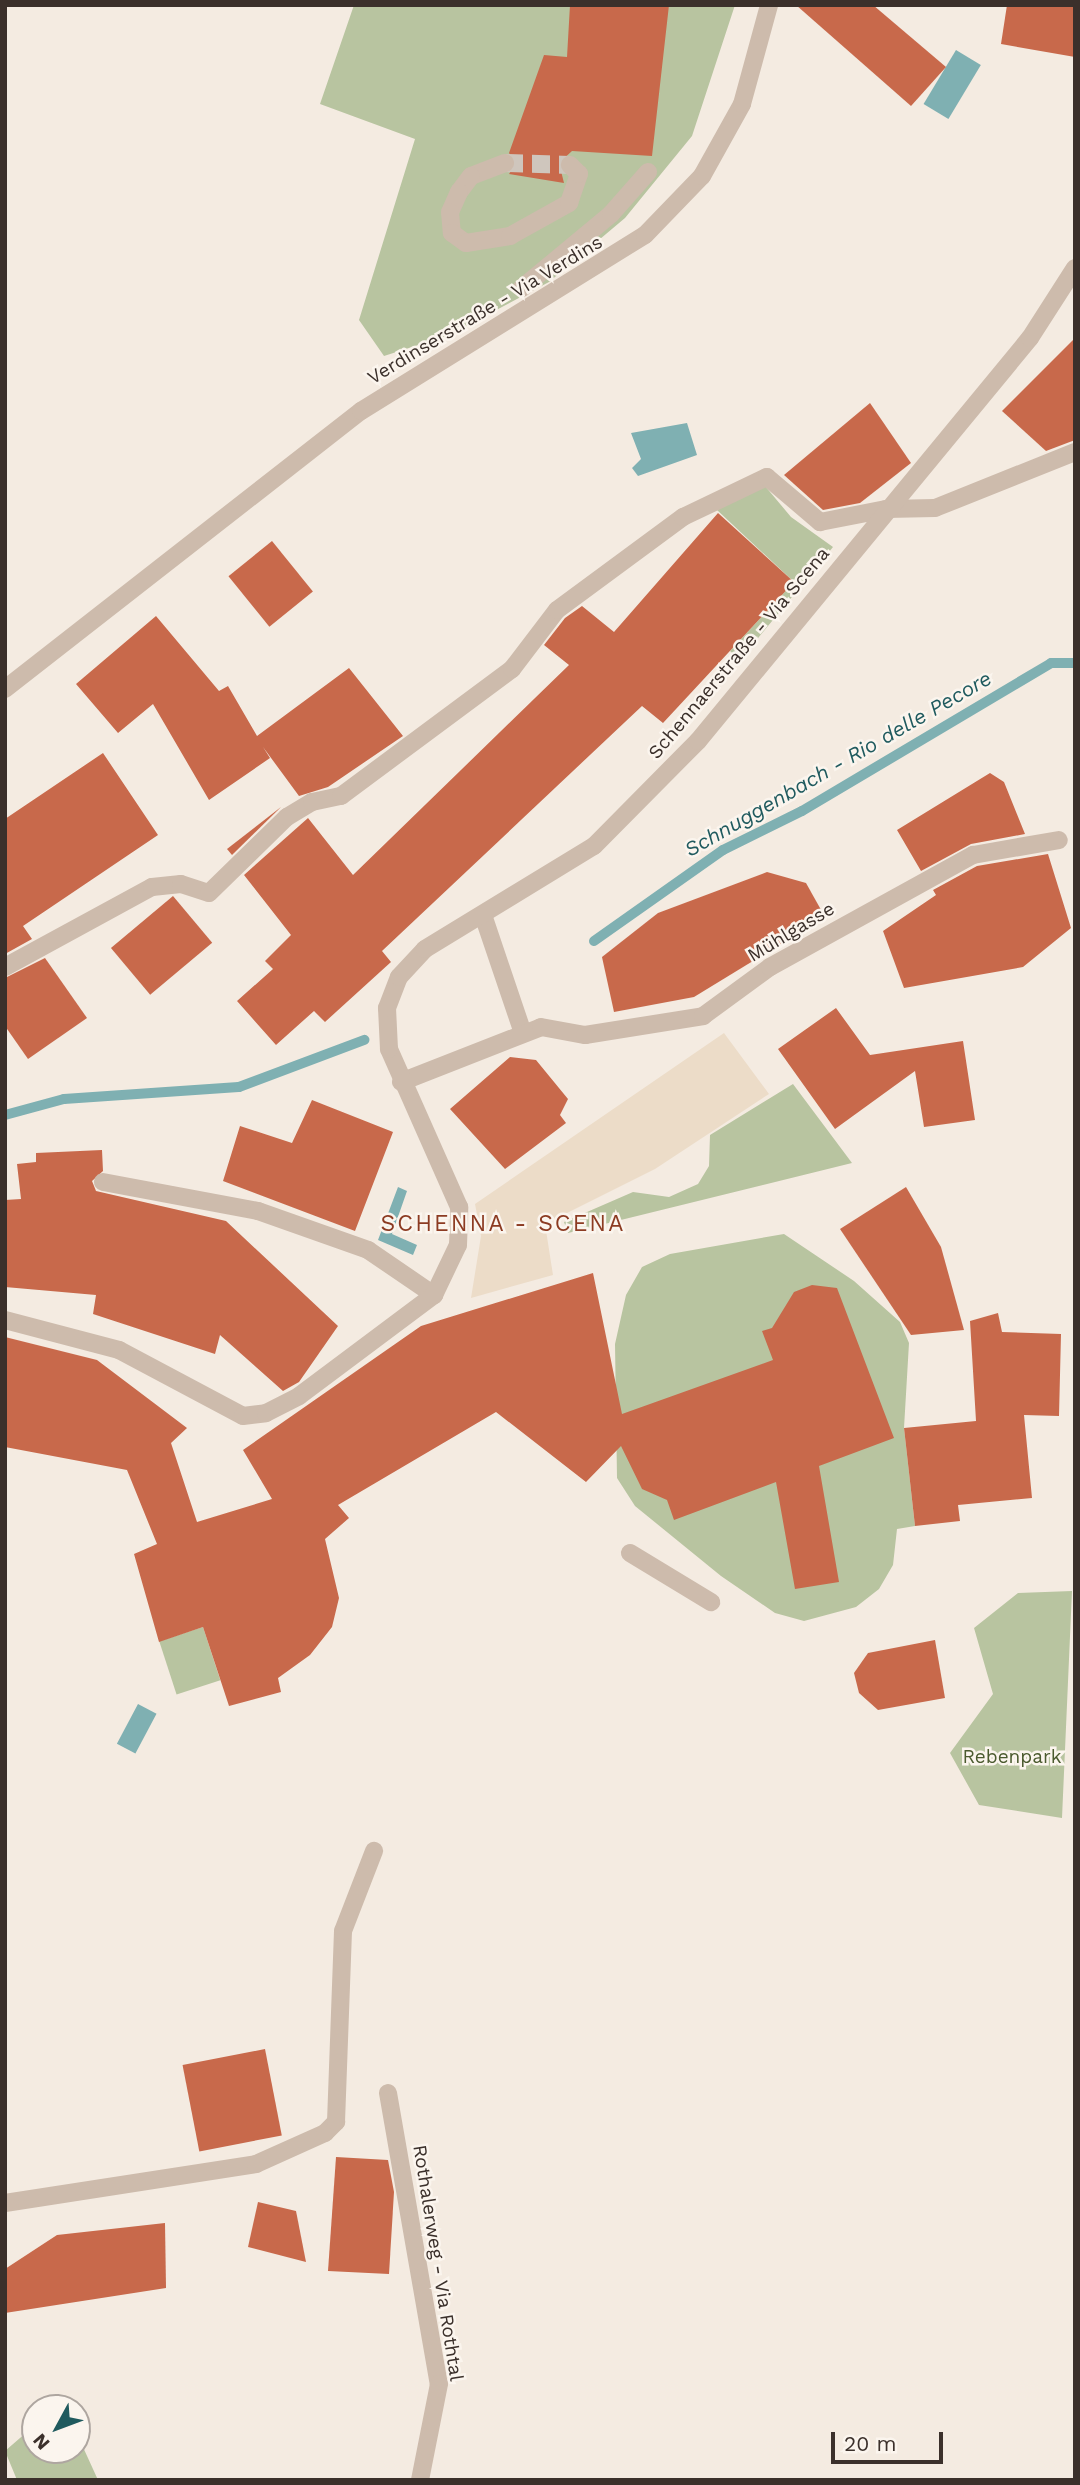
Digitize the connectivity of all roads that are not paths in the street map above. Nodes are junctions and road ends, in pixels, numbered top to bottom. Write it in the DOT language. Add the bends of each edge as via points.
graph roads {
  1 [pos="769,5"];
  2 [pos="505,163"];
  3 [pos="570,164"];
  4 [pos="648,172"];
  5 [pos="1075,268"];
  6 [pos="522,288"];
  7 [pos="1075,452"];
  8 [pos="886,509"];
  9 [pos="5,690"];
  10 [pos="1059,840"];
  11 [pos="483,915"];
  12 [pos="5,967"];
  13 [pos="523,1033"];
  14 [pos="401,1083"];
  15 [pos="103,1182"];
  16 [pos="434,1295"];
  17 [pos="5,1320"];
  18 [pos="630,1553"];
  19 [pos="711,1602"];
  20 [pos="374,1851"];
  21 [pos="388,2093"];
  22 [pos="5,2203"];
  23 [pos="421,2480"];
  1 -- 9 [label="street, Verdinserstraße - Via Verdins" via="742,104 702,176 645,235 361,411"];
  2 -- 3 [label="street" via="471,176 459,192 450,212 452,233 466,243 510,236 562,208 578,187 579,174"];
  4 -- 6 [label="street" via="611,214"];
  5 -- 8 [label="street, Schennaerstraße - Via Scena" via="1030,338"];
  7 -- 8 [label="street" via="935,508"];
  8 -- 11 [label="street, Schennaerstraße - Via Scena" via="698,741 620,822 549,878"];
  8 -- 12 [label="street" via="820,522 767,477 683,517 557,610 512,669 341,796 312,802 287,817 209,893 181,884 152,887"];
  10 -- 13 [label="street, Mühlgasse" via="973,855 770,967 703,1016 585,1035 541,1027"];
  11 -- 13 [label="street"];
  11 -- 14 [label="street, Schennaerstraße - Via Scena" via="425,950 399,977 387,1008 389,1049"];
  13 -- 14 [label="street"];
  14 -- 16 [label="street, Schennaerstraße - Via Scena" via="459,1207 458,1245"];
  15 -- 16 [label="street" via="258,1211 368,1250"];
  16 -- 17 [label="street" via="299,1396 267,1413 243,1416 120,1350"];
  18 -- 19 [label="street"];
  20 -- 22 [label="street" via="343,1931 336,2122 325,2133 256,2164"];
  21 -- 23 [label="street, Rothalerweg - Via Rothtal" via="439,2384"];
}
